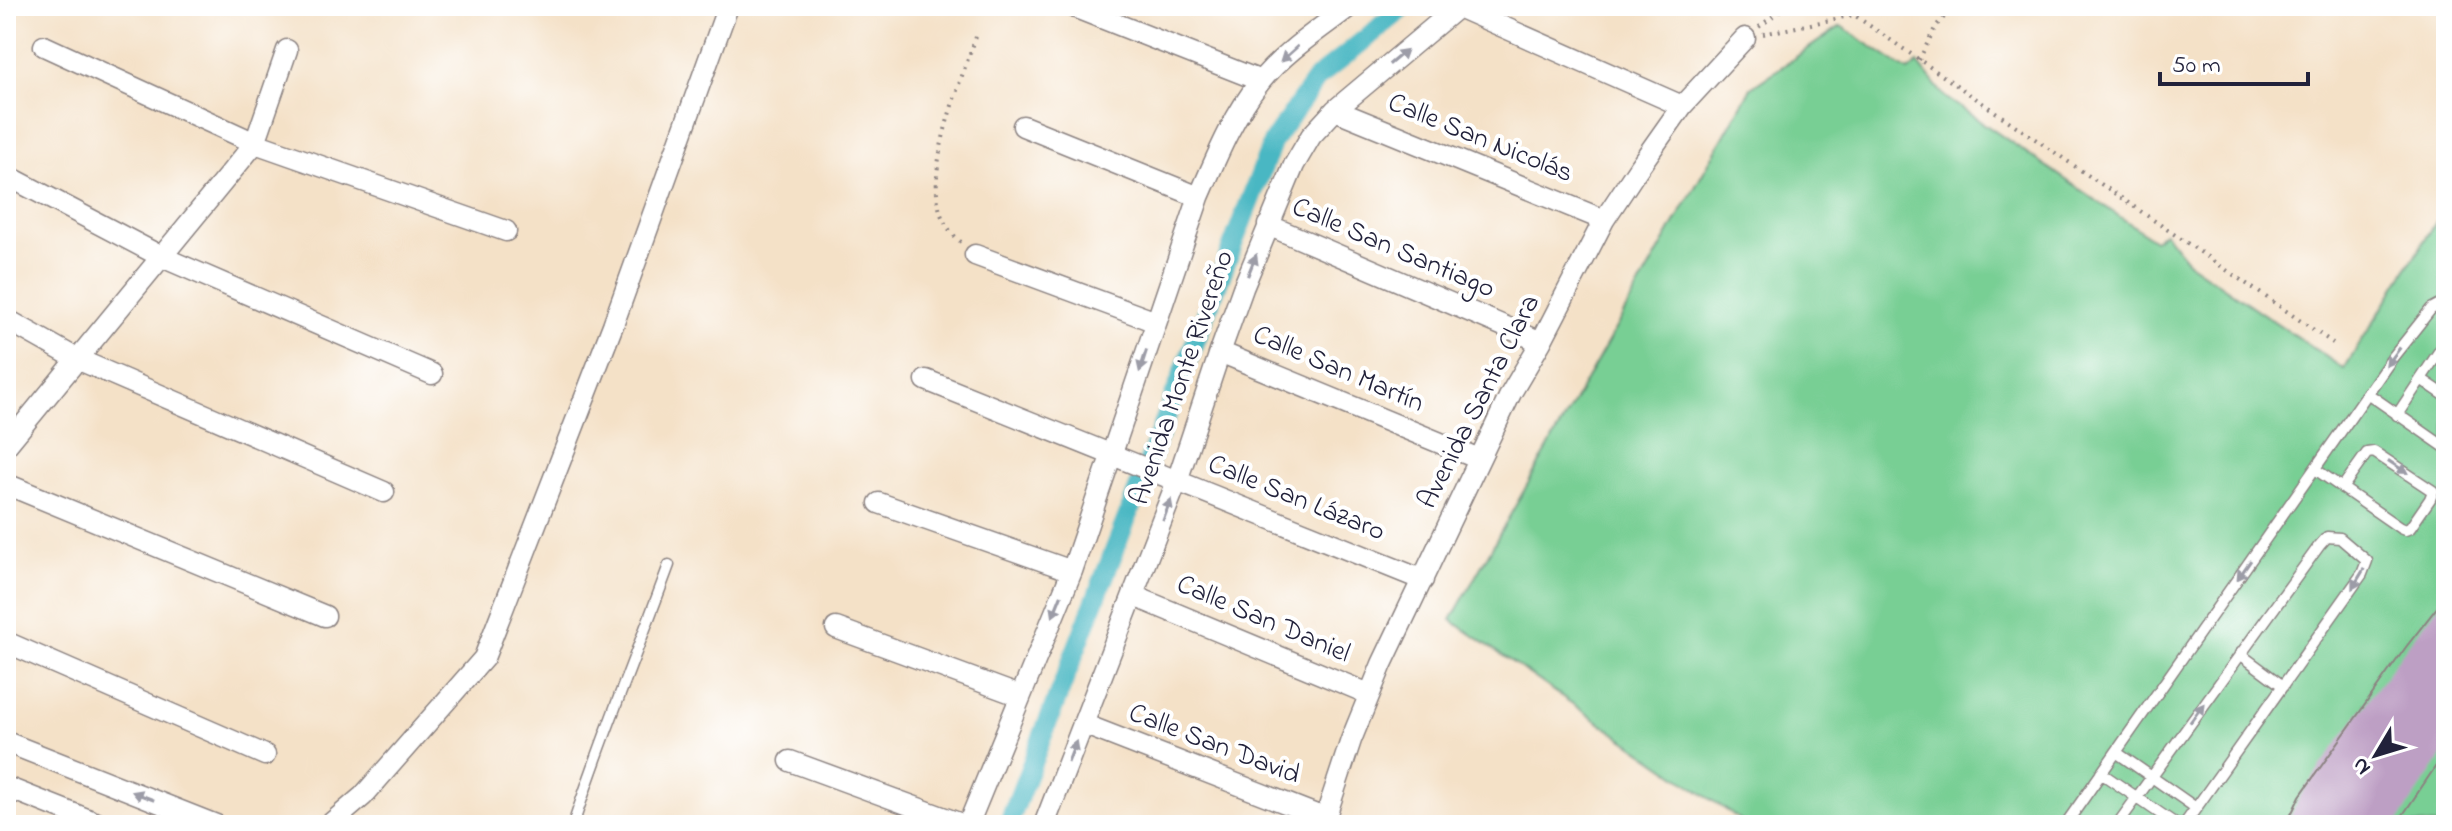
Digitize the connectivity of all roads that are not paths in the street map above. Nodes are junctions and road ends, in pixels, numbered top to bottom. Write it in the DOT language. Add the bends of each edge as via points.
graph roads {
  1 [pos="728,6"];
  2 [pos="1071,6"];
  3 [pos="1350,6"];
  4 [pos="1458,7"];
  5 [pos="1745,38"];
  6 [pos="44,46"];
  7 [pos="287,50"];
  8 [pos="1261,81"];
  9 [pos="1682,106"];
  10 [pos="1335,110"];
  11 [pos="1023,126"];
  12 [pos="255,143"];
  13 [pos="6,175"];
  14 [pos="1199,197"];
  15 [pos="1604,220"];
  16 [pos="1268,225"];
  17 [pos="506,231"];
  18 [pos="975,255"];
  19 [pos="162,257"];
  20 [pos="2446,301"];
  21 [pos="6,319"];
  22 [pos="1156,322"];
  23 [pos="2446,341"];
  24 [pos="1541,342"];
  25 [pos="1220,352"];
  26 [pos="77,359"];
  27 [pos="432,374"];
  28 [pos="2421,379"];
  29 [pos="926,380"];
  30 [pos="2367,393"];
  31 [pos="2446,396"];
  32 [pos="2397,415"];
  33 [pos="6,446"];
  34 [pos="2446,448"];
  35 [pos="1114,455"];
  36 [pos="1479,459"];
  37 [pos="2315,469"];
  38 [pos="1177,480"];
  39 [pos="6,484"];
  40 [pos="2342,488"];
  41 [pos="384,492"];
  42 [pos="879,503"];
  43 [pos="669,565"];
  44 [pos="1072,571"];
  45 [pos="1423,580"];
  46 [pos="1134,596"];
  47 [pos="325,616"];
  48 [pos="836,628"];
  49 [pos="6,642"];
  50 [pos="2240,654"];
  51 [pos="2283,686"];
  52 [pos="1369,694"];
  53 [pos="1020,696"];
  54 [pos="1083,724"];
  55 [pos="6,742"];
  56 [pos="2116,752"];
  57 [pos="265,755"];
  58 [pos="790,761"];
  59 [pos="2101,773"];
  60 [pos="2152,777"];
  61 [pos="6,787"];
  62 [pos="2137,797"];
  63 [pos="2196,808"];
  64 [pos="57,817"];
  65 [pos="1323,822"];
  66 [pos="102,825"];
  67 [pos="216,825"];
  68 [pos="329,825"];
  69 [pos="573,825"];
  70 [pos="966,825"];
  71 [pos="1044,825"];
  72 [pos="2065,825"];
  73 [pos="2117,825"];
  74 [pos="2177,825"];
  75 [pos="2184,825"];
  1 -- 68 [label="street" via="613,325 484,658 363,796"];
  2 -- 8 [label="street"];
  3 -- 8 [label="street, Avenida Monte Rivereño, one-way"];
  4 -- 9 [label="street"];
  10 -- 4 [label="street, Avenida Monte Rivereño, one-way"];
  5 -- 9 [label="street, Avenida Santa Clara"];
  6 -- 12 [label="street"];
  7 -- 12 [label="street"];
  8 -- 14 [label="street, Avenida Monte Rivereño"];
  9 -- 15 [label="street, Avenida Santa Clara"];
  10 -- 15 [label="street, Calle San Nicolás"];
  10 -- 16 [label="street, Avenida Monte Rivereño" via="1299,156"];
  11 -- 14 [label="street"];
  12 -- 17 [label="street"];
  12 -- 19 [label="street"];
  13 -- 19 [label="street"];
  14 -- 22 [label="street, Avenida Monte Rivereño"];
  15 -- 24 [label="street, Avenida Santa Clara"];
  16 -- 24 [label="street, Calle San Santiago"];
  25 -- 16 [label="street, Avenida Monte Rivereño, one-way"];
  18 -- 22 [label="street"];
  19 -- 26 [label="street"];
  19 -- 27 [label="street"];
  20 -- 30 [label="lane, one-way" via="2431,309"];
  21 -- 26 [label="street"];
  22 -- 35 [label="street, Avenida Monte Rivereño, one-way"];
  23 -- 28 [label="lane"];
  24 -- 36 [label="street, Avenida Santa Clara"];
  25 -- 36 [label="street, Calle San Martín"];
  25 -- 38 [label="street, Avenida Monte Rivereño"];
  26 -- 33 [label="street"];
  26 -- 41 [label="street"];
  28 -- 31 [label="lane"];
  28 -- 32 [label="lane"];
  29 -- 35 [label="street, Calle San Lázaro"];
  30 -- 32 [label="lane"];
  30 -- 37 [label="lane"];
  32 -- 34 [label="lane"];
  35 -- 38 [label="street, Calle San Lázaro"];
  35 -- 44 [label="street, Avenida Monte Rivereño"];
  36 -- 45 [label="street, Avenida Santa Clara"];
  37 -- 40 [label="lane"];
  37 -- 56 [label="lane, one-way"];
  38 -- 45 [label="street, Calle San Lázaro"];
  46 -- 38 [label="street, Avenida Monte Rivereño, one-way"];
  39 -- 47 [label="street"];
  40 -- 40 [label="lane, one-way" via="2367,453 2374,452 2433,491 2405,530"];
  42 -- 44 [label="street"];
  43 -- 69 [label="lane"];
  44 -- 53 [label="street, Avenida Monte Rivereño, one-way"];
  45 -- 52 [label="street, Avenida Santa Clara"];
  46 -- 52 [label="street, Calle San Daniel"];
  46 -- 54 [label="street, Avenida Monte Rivereño"];
  48 -- 53 [label="street"];
  49 -- 57 [label="street"];
  50 -- 51 [label="lane"];
  50 -- 51 [label="lane, one-way" via="2319,546 2327,537 2340,538 2367,561 2362,574"];
  60 -- 50 [label="lane, one-way"];
  51 -- 63 [label="lane"];
  52 -- 65 [label="street, Avenida Santa Clara"];
  53 -- 70 [label="street, Avenida Monte Rivereño"];
  54 -- 65 [label="street, Calle San David"];
  71 -- 54 [label="street, Avenida Monte Rivereño, one-way"];
  67 -- 55 [label="street, one-way"];
  56 -- 59 [label="lane"];
  56 -- 60 [label="lane"];
  58 -- 70 [label="street"];
  59 -- 62 [label="lane"];
  59 -- 72 [label="lane"];
  60 -- 62 [label="lane"];
  60 -- 63 [label="lane"];
  61 -- 64 [label="street"];
  62 -- 73 [label="lane"];
  62 -- 74 [label="lane"];
  63 -- 75 [label="lane"];
  64 -- 66 [label="street"];
}
